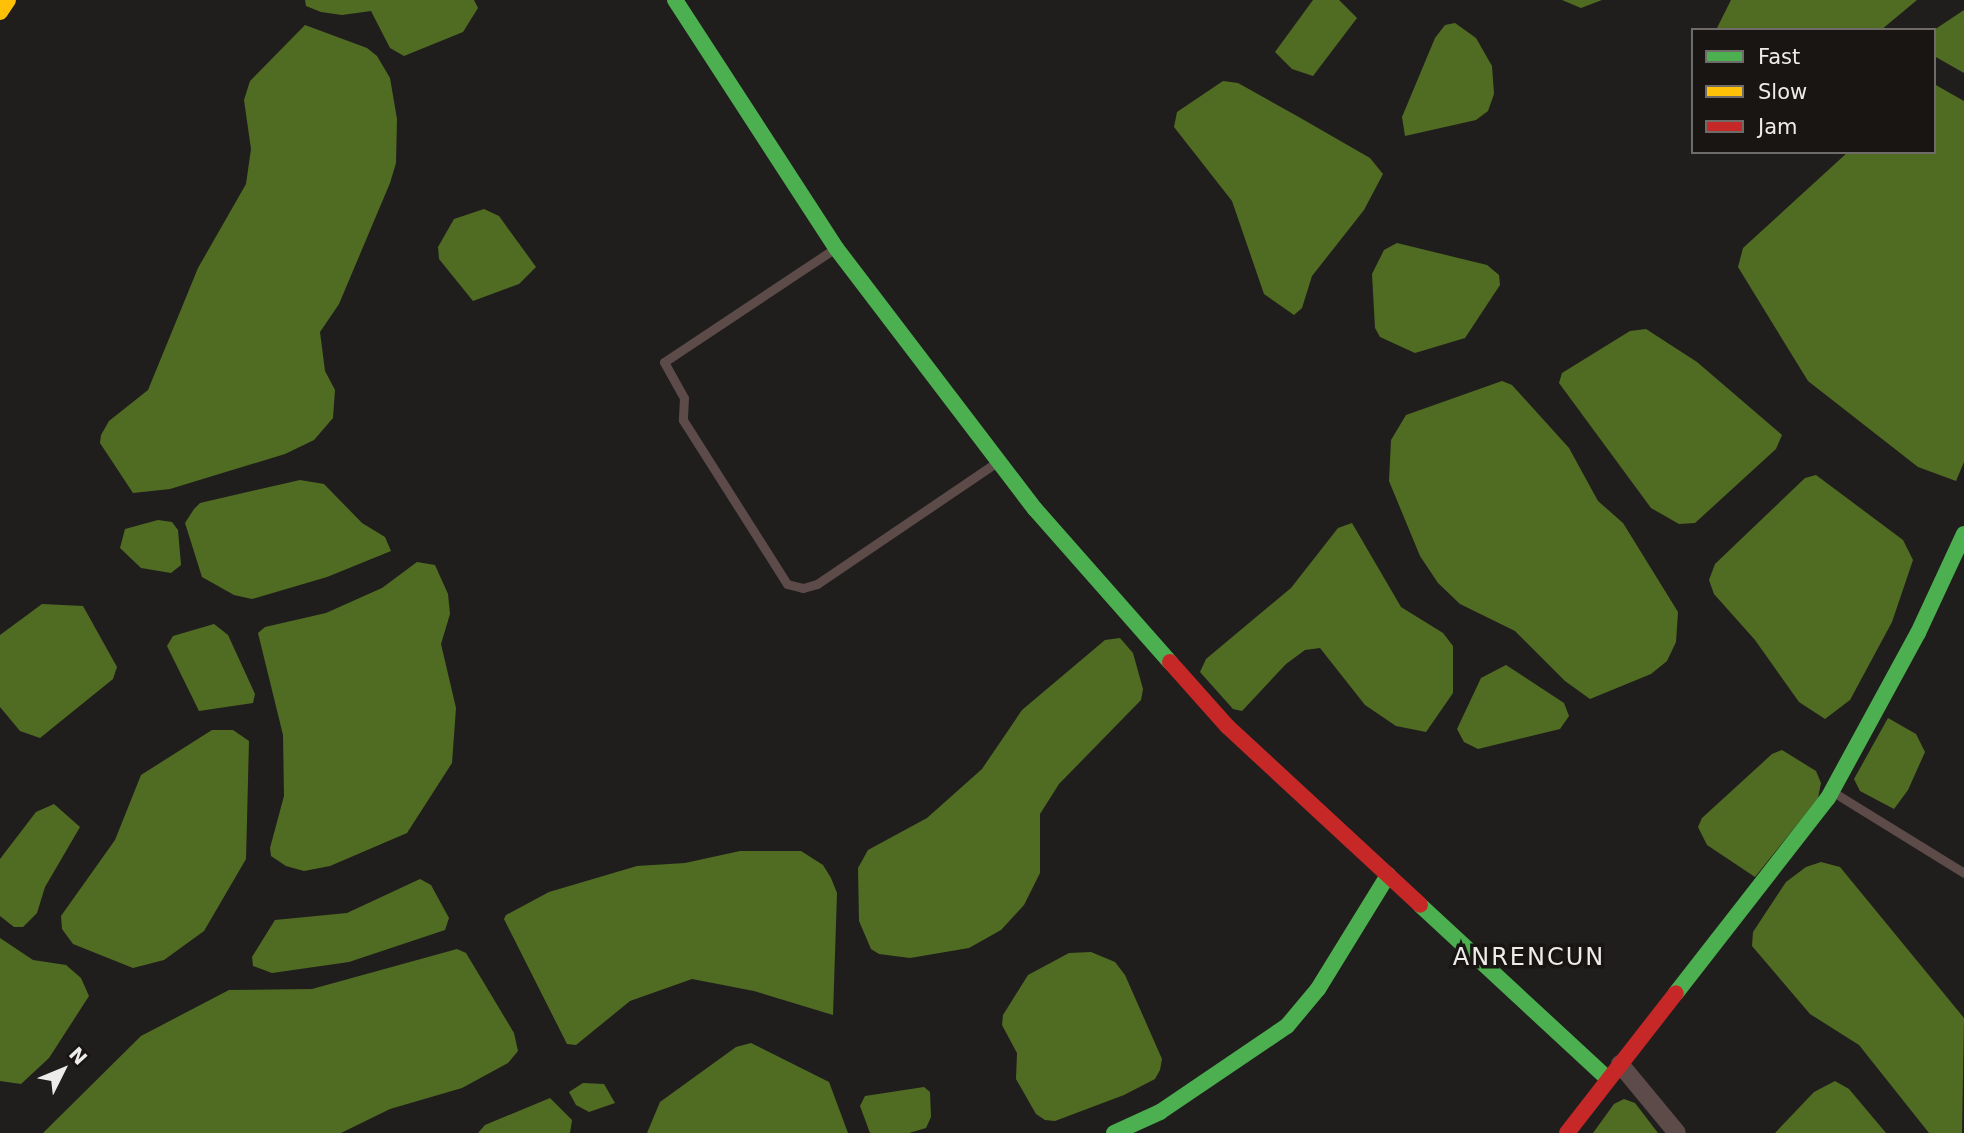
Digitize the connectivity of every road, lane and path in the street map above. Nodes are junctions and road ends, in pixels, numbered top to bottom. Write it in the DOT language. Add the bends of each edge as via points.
graph roads {
  1 [pos="8,0"];
  2 [pos="675,0"];
  3 [pos="0,12"];
  4 [pos="836,248"];
  5 [pos="997,462"];
  6 [pos="1964,534"];
  7 [pos="1832,792"];
  8 [pos="1964,873"];
  9 [pos="1388,875"];
  10 [pos="1620,1064"];
  11 [pos="1608,1079"];
  12 [pos="1114,1133"];
  13 [pos="1567,1133"];
  14 [pos="1676,1133"];
  1 -- 3 [label="street"];
  2 -- 4 [label="street"];
  4 -- 5 [label="street"];
  4 -- 5 [label="lane" via="664,362 684,398 683,420 787,584 803,588 817,584"];
  5 -- 9 [label="street" via="1196,694"];
  6 -- 7 [label="street" via="1918,633"];
  7 -- 8 [label="lane"];
  7 -- 10 [label="street"];
  9 -- 11 [label="street"];
  9 -- 12 [label="street" via="1318,989 1287,1026 1160,1112"];
  10 -- 11 [label="street"];
  10 -- 14 [label="street"];
  11 -- 13 [label="street"];
}
